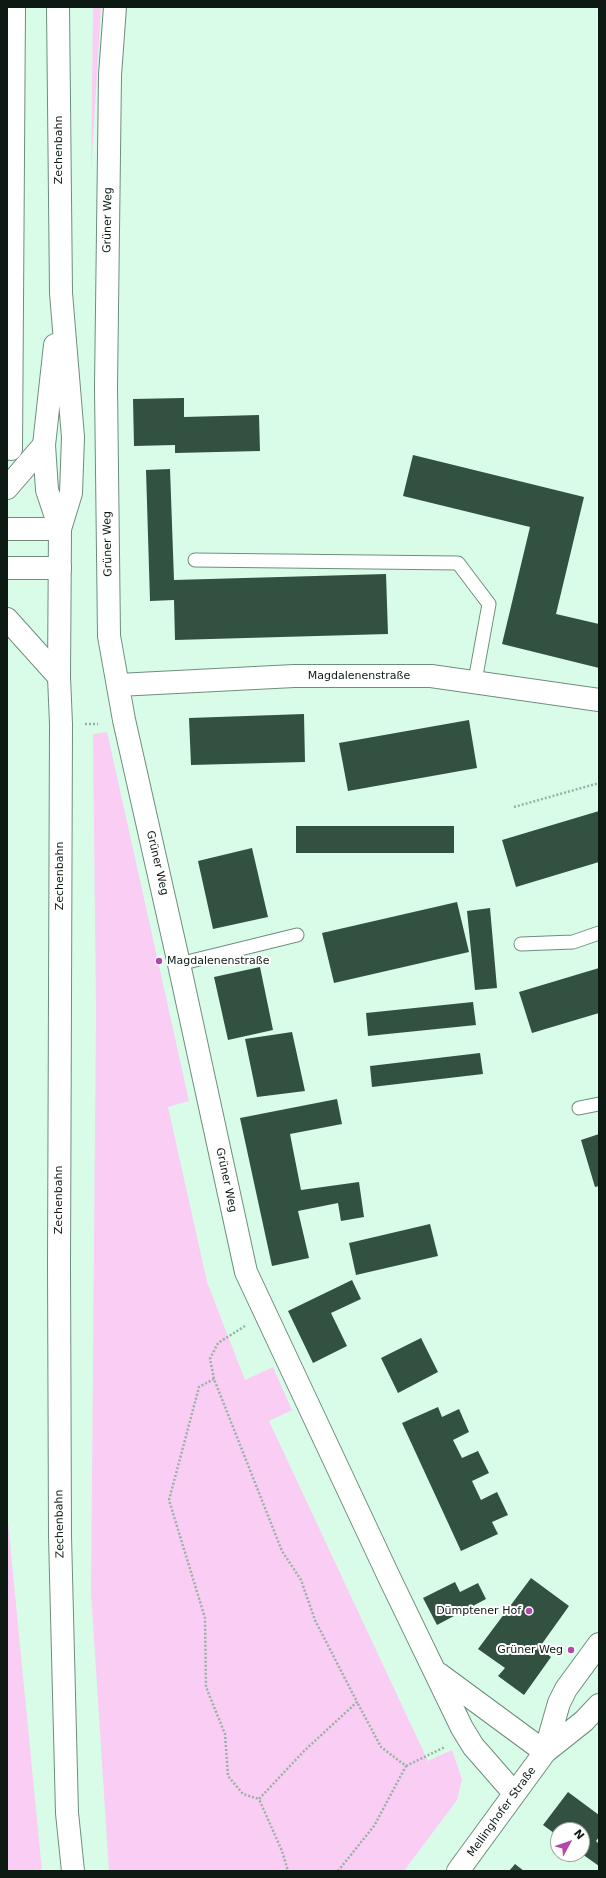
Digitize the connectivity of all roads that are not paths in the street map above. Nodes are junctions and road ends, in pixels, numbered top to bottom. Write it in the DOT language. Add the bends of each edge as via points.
graph roads {
  1 [pos="14,7"];
  2 [pos="58,7"];
  3 [pos="115,7"];
  4 [pos="61,293"];
  5 [pos="44,445"];
  6 [pos="11,449"];
  7 [pos="7,488"];
  8 [pos="7,529"];
  9 [pos="60,529"];
  10 [pos="195,560"];
  11 [pos="7,568"];
  12 [pos="60,568"];
  13 [pos="7,619"];
  14 [pos="59,677"];
  15 [pos="475,681"];
  16 [pos="118,685"];
  17 [pos="599,700"];
  18 [pos="599,933"];
  19 [pos="297,935"];
  20 [pos="521,944"];
  21 [pos="179,964"];
  22 [pos="599,1104"];
  23 [pos="579,1108"];
  24 [pos="599,1644"];
  25 [pos="436,1672"];
  26 [pos="599,1705"];
  27 [pos="545,1752"];
  28 [pos="514,1793"];
  29 [pos="73,1871"];
  30 [pos="458,1871"];
  1 -- 6 [label="main road"];
  2 -- 4 [label="main road, Zechenbahn"];
  3 -- 16 [label="main road, Grüner Weg" via="110,75 106,387 109,636"];
  4 -- 5 [label="main road, Zechenbahn"];
  4 -- 9 [label="main road, Zechenbahn" via="73,437 71,494"];
  5 -- 7 [label="main road"];
  5 -- 9 [label="main road, Zechenbahn" via="47,490"];
  8 -- 9 [label="main road"];
  9 -- 12 [label="main road, Zechenbahn"];
  10 -- 15 [label="lane" via="458,563 489,604"];
  11 -- 12 [label="main road"];
  12 -- 14 [label="main road, Zechenbahn"];
  13 -- 14 [label="main road"];
  14 -- 29 [label="main road, Zechenbahn" via="60,1528 67,1813"];
  15 -- 16 [label="main road, Magdalenenstraße" via="431,676 294,676"];
  15 -- 17 [label="main road, Magdalenenstraße"];
  16 -- 21 [label="main road, Grüner Weg"];
  18 -- 20 [label="lane" via="572,942"];
  19 -- 21 [label="lane"];
  21 -- 25 [label="main road, Grüner Weg" via="246,1272 385,1570"];
  22 -- 23 [label="lane"];
  24 -- 27 [label="main road, Mellinghofer Straße" via="566,1689 559,1703"];
  25 -- 27 [label="main road, Grüner Weg"];
  25 -- 28 [label="main road, Grüner Weg" via="473,1746"];
  26 -- 27 [label="main road, Mellinghofer Straße" via="584,1721"];
  27 -- 28 [label="main road, Mellinghofer Straße"];
  28 -- 30 [label="main road, Mellinghofer Straße"];
}
